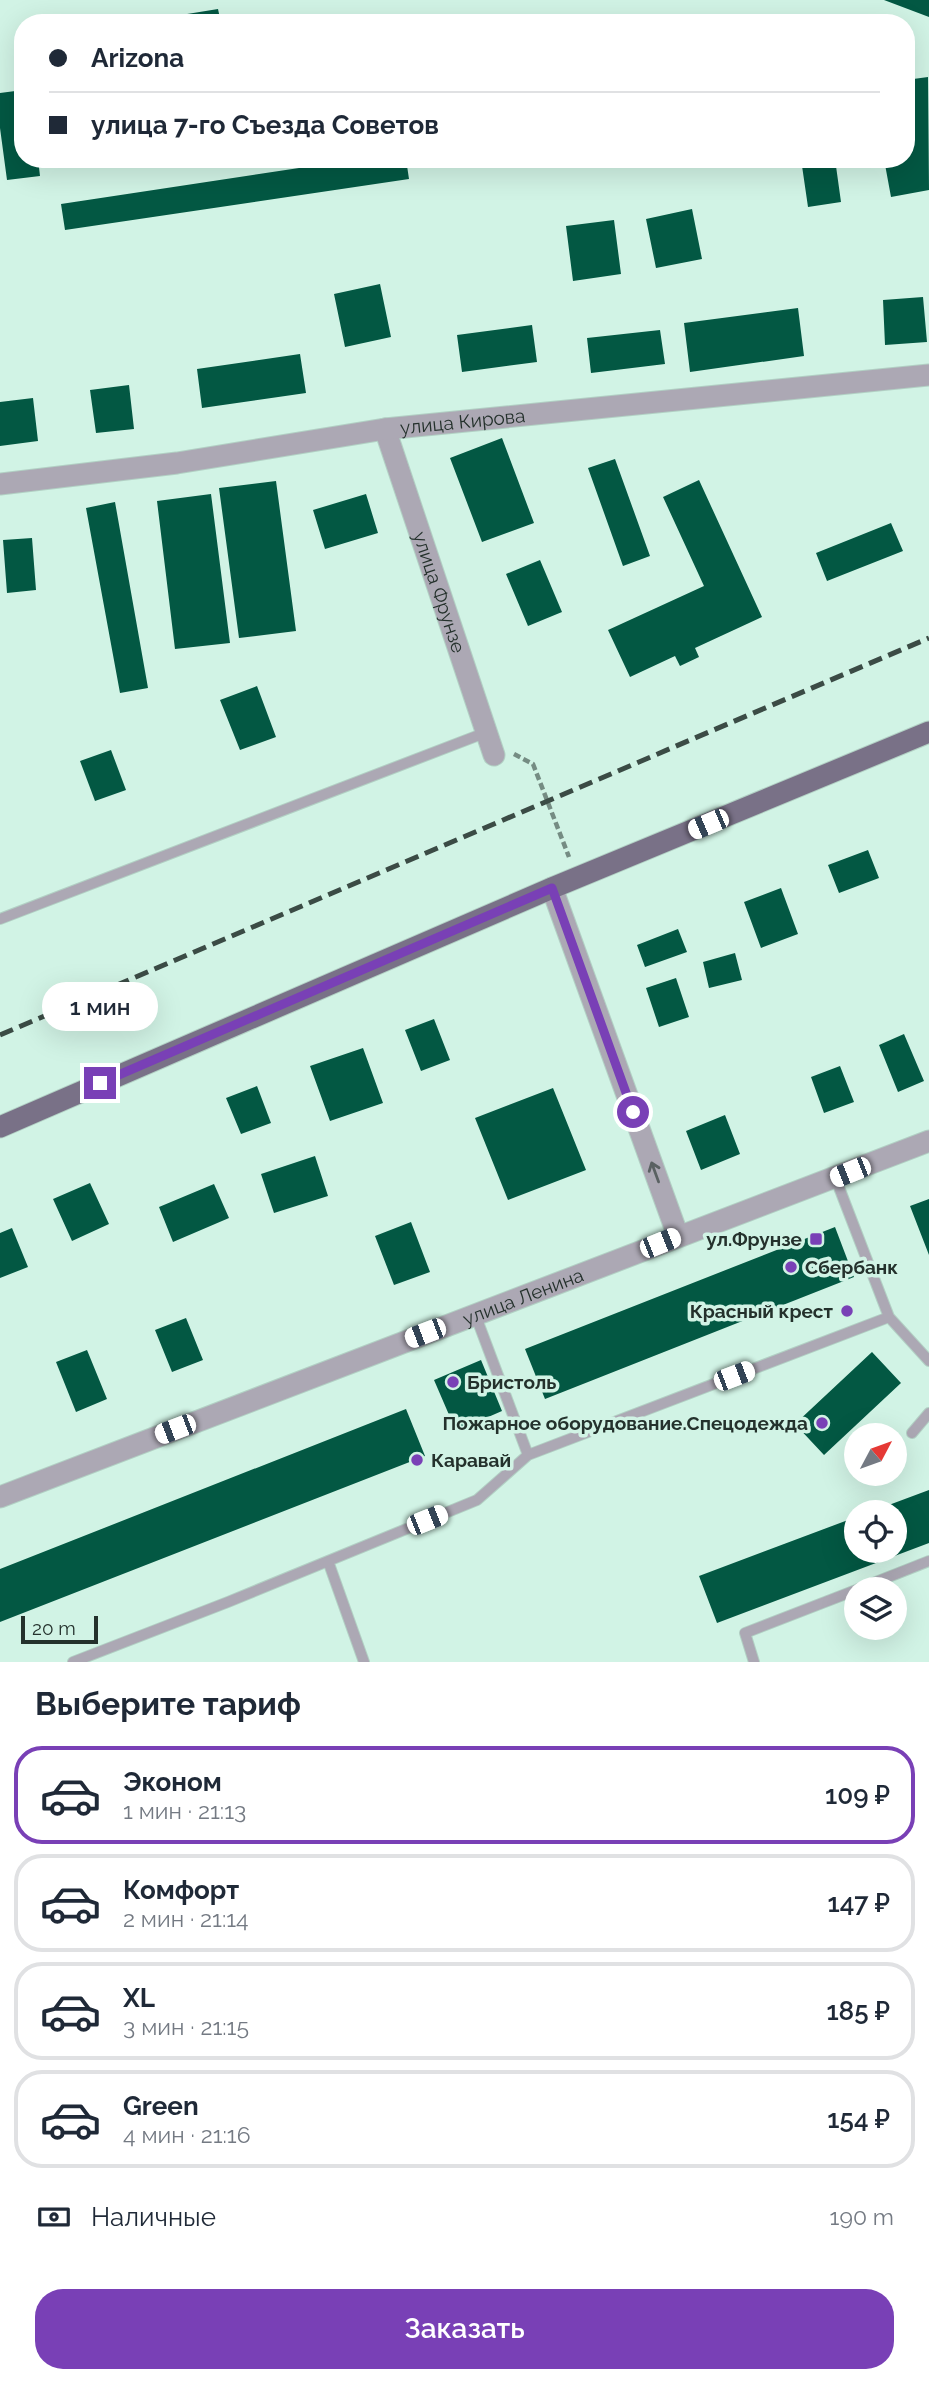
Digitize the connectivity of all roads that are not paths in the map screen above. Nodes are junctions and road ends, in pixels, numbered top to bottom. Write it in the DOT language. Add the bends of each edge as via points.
graph roads {
  1 [pos="929,375"];
  2 [pos="385,429"];
  3 [pos="0,484"];
  4 [pos="487,732"];
  5 [pos="929,732"];
  6 [pos="494,755"];
  7 [pos="552,888"];
  8 [pos="0,919"];
  9 [pos="0,1127"];
  10 [pos="929,1141"];
  11 [pos="835,1178"];
  12 [pos="678,1236"];
  13 [pos="475,1314"];
  14 [pos="889,1317"];
  15 [pos="929,1361"];
  16 [pos="929,1413"];
  17 [pos="912,1433"];
  18 [pos="528,1455"];
  19 [pos="0,1497"];
  20 [pos="328,1561"];
  21 [pos="929,1561"];
  22 [pos="889,1577"];
  23 [pos="844,1595"];
  24 [pos="73,1662"];
  25 [pos="364,1662"];
  26 [pos="754,1662"];
  1 -- 2 [label="street, улица Кирова"];
  2 -- 3 [label="street, улица Кирова" via="177,463"];
  2 -- 4 [label="street, улица Фрунзе"];
  4 -- 6 [label="street, улица Фрунзе"];
  4 -- 8 [label="lane"];
  5 -- 7 [label="main road"];
  7 -- 9 [label="main road"];
  12 -- 7 [label="street, one-way"];
  10 -- 11 [label="street, улица Ленина"];
  11 -- 12 [label="street, улица Ленина"];
  11 -- 14 [label="lane"];
  12 -- 13 [label="street, улица Ленина"];
  13 -- 18 [label="lane"];
  13 -- 19 [label="street, улица Ленина"];
  14 -- 15 [label="lane"];
  14 -- 18 [label="lane"];
  16 -- 17 [label="lane"];
  18 -- 20 [label="lane" via="477,1500"];
  20 -- 24 [label="lane"];
  20 -- 25 [label="lane"];
  21 -- 22 [label="lane"];
  23 -- 26 [label="lane" via="744,1633"];
}
